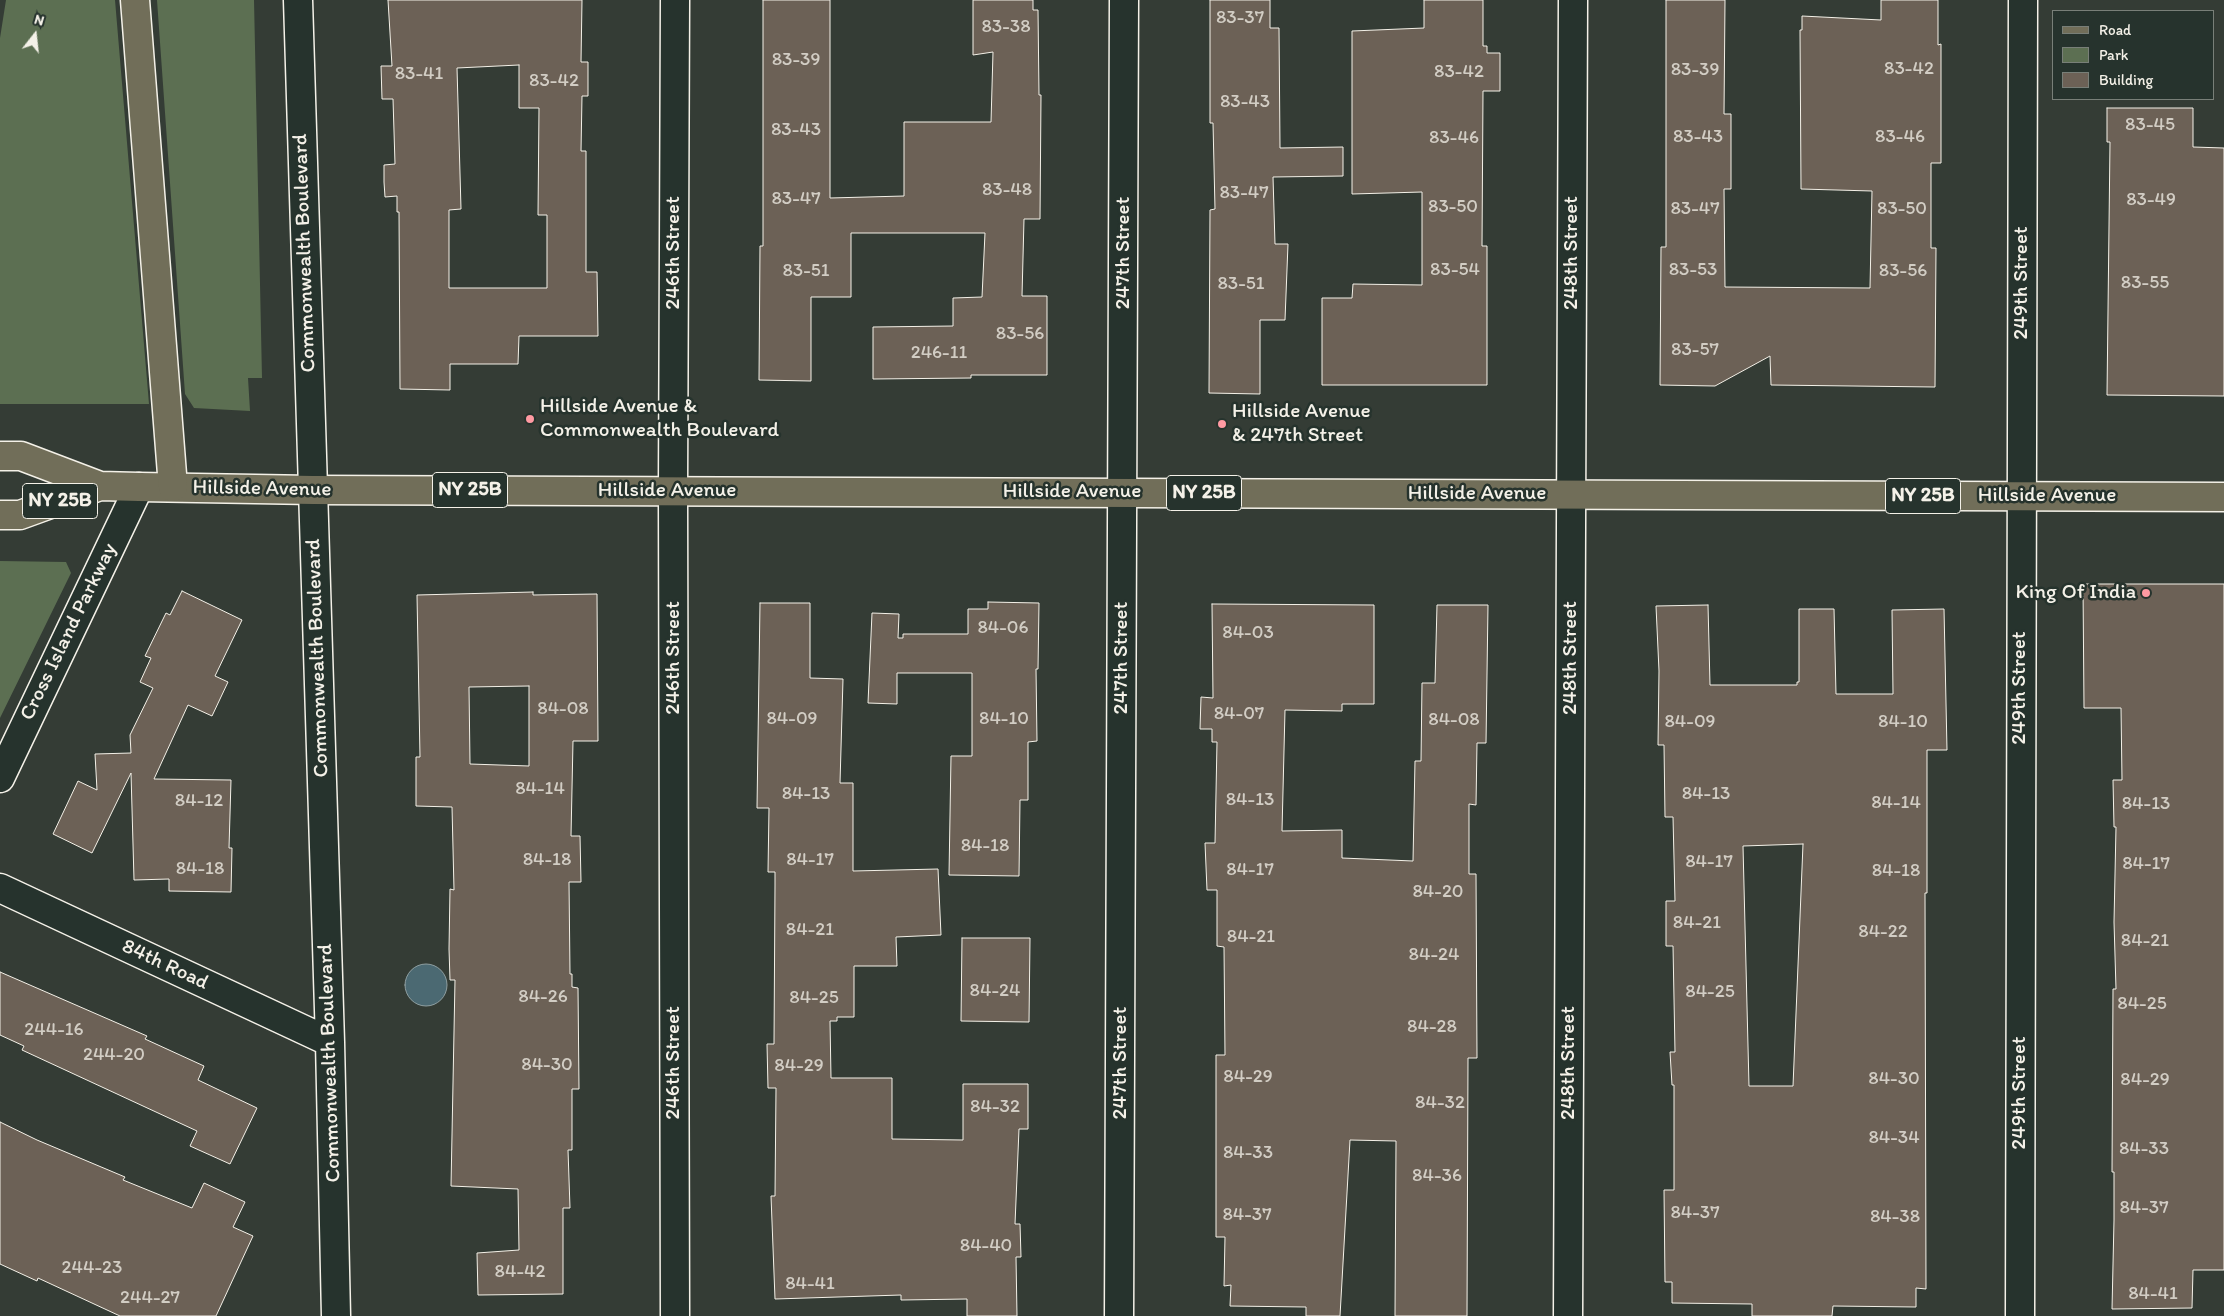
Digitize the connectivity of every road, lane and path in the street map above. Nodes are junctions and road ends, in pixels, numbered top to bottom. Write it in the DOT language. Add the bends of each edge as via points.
graph roads {
  1 [pos="135,0"];
  2 [pos="298,0"];
  3 [pos="675,0"];
  4 [pos="1124,0"];
  5 [pos="1573,0"];
  6 [pos="2023,0"];
  7 [pos="10,456"];
  8 [pos="100,486"];
  9 [pos="139,487"];
  10 [pos="173,487"];
  11 [pos="313,490"];
  12 [pos="673,490"];
  13 [pos="1123,492"];
  14 [pos="1572,494"];
  15 [pos="2021,496"];
  16 [pos="2224,496"];
  17 [pos="10,515"];
  18 [pos="0,778"];
  19 [pos="0,888"];
  20 [pos="330,1042"];
  21 [pos="336,1316"];
  22 [pos="675,1316"];
  23 [pos="1120,1316"];
  24 [pos="1568,1316"];
  25 [pos="2020,1316"];
  1 -- 10 [label="main road"];
  2 -- 11 [label="street, Commonwealth Boulevard"];
  3 -- 12 [label="street, 246th Street"];
  4 -- 13 [label="street, 247th Street"];
  5 -- 14 [label="street, 248th Street"];
  6 -- 15 [label="street, 249th Street"];
  7 -- 8 [label="main road, Hillside Avenue / NY 25B"];
  8 -- 9 [label="main road, Hillside Avenue / NY 25B"];
  8 -- 17 [label="main road, Hillside Avenue / NY 25B"];
  9 -- 10 [label="main road, Hillside Avenue / NY 25B"];
  9 -- 18 [label="street, Cross Island Parkway"];
  10 -- 11 [label="main road, Hillside Avenue / NY 25B"];
  11 -- 12 [label="main road, Hillside Avenue / NY 25B"];
  11 -- 20 [label="street, Commonwealth Boulevard"];
  12 -- 13 [label="main road, Hillside Avenue / NY 25B"];
  12 -- 22 [label="street, 246th Street"];
  13 -- 14 [label="main road, Hillside Avenue / NY 25B"];
  13 -- 23 [label="street, 247th Street"];
  14 -- 15 [label="main road, Hillside Avenue / NY 25B"];
  14 -- 24 [label="street, 248th Street"];
  15 -- 16 [label="main road, Hillside Avenue / NY 25B"];
  15 -- 25 [label="street, 249th Street"];
  19 -- 20 [label="street, 84th Road"];
  20 -- 21 [label="street, Commonwealth Boulevard"];
}
